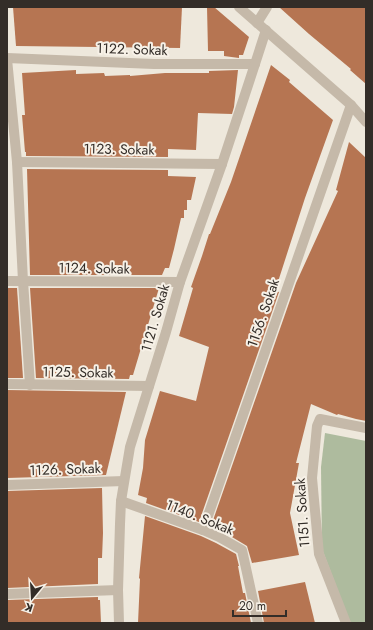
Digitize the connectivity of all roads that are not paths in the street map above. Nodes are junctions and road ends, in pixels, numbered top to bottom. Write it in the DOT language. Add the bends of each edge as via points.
graph roads {
  1 [pos="239,7"];
  2 [pos="267,7"];
  3 [pos="257,23"];
  4 [pos="266,30"];
  5 [pos="7,59"];
  6 [pos="255,64"];
  7 [pos="350,105"];
  8 [pos="10,120"];
  9 [pos="366,122"];
  10 [pos="17,162"];
  11 [pos="222,164"];
  12 [pos="7,281"];
  13 [pos="23,281"];
  14 [pos="180,282"];
  15 [pos="7,384"];
  16 [pos="30,385"];
  17 [pos="149,386"];
  18 [pos="366,428"];
  19 [pos="124,481"];
  20 [pos="7,485"];
  21 [pos="121,501"];
  22 [pos="203,530"];
  23 [pos="118,590"];
  24 [pos="7,594"];
  25 [pos="120,623"];
  26 [pos="258,623"];
  27 [pos="346,623"];
  1 -- 3 [label="street"];
  2 -- 3 [label="street"];
  3 -- 4 [label="street"];
  4 -- 6 [label="street, 1121. Sokak"];
  4 -- 7 [label="street"];
  5 -- 6 [label="street, 1122. Sokak" via="154,64"];
  5 -- 8 [label="street"];
  6 -- 11 [label="street, 1121. Sokak"];
  7 -- 9 [label="street"];
  7 -- 22 [label="street, 1156. Sokak"];
  8 -- 10 [label="street"];
  10 -- 11 [label="street, 1123. Sokak"];
  10 -- 13 [label="street"];
  11 -- 14 [label="street, 1121. Sokak"];
  12 -- 13 [label="street, 1124. Sokak"];
  13 -- 14 [label="street, 1124. Sokak"];
  13 -- 16 [label="street"];
  14 -- 17 [label="street, 1121. Sokak"];
  15 -- 16 [label="street, 1125. Sokak"];
  16 -- 17 [label="street, 1125. Sokak"];
  17 -- 19 [label="street, 1121. Sokak" via="130,447"];
  18 -- 27 [label="street, 1151. Sokak" via="320,419 313,463 319,554"];
  19 -- 20 [label="street, 1126. Sokak"];
  19 -- 21 [label="street, 1121. Sokak"];
  21 -- 22 [label="street, 1140. Sokak"];
  21 -- 23 [label="street, 1121. Sokak"];
  22 -- 26 [label="street, 1140. Sokak" via="242,550"];
  23 -- 24 [label="street"];
  23 -- 25 [label="street, 1121. Sokak"];
}
